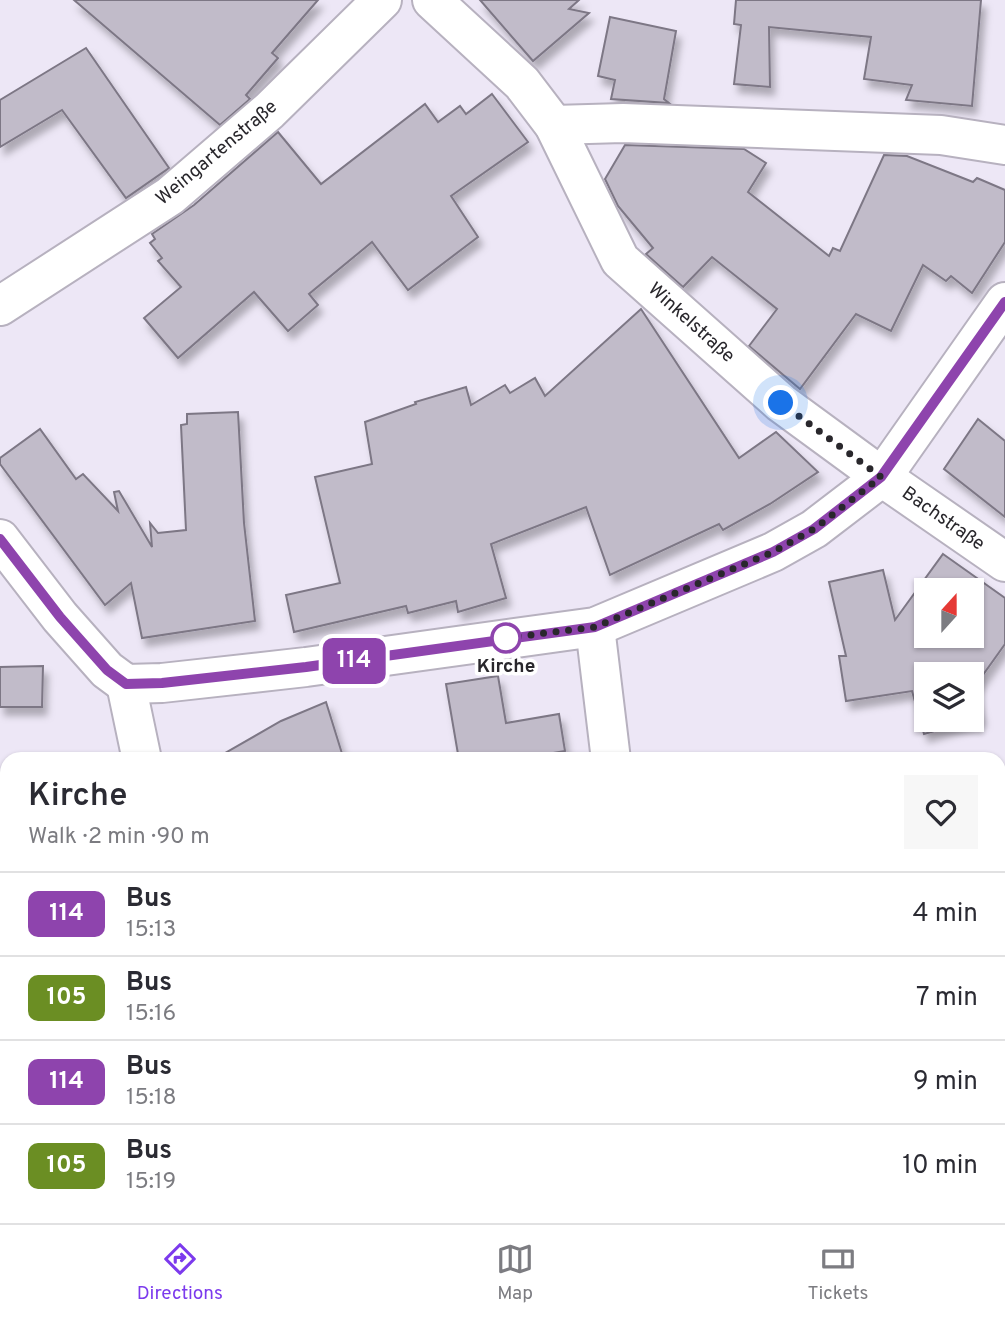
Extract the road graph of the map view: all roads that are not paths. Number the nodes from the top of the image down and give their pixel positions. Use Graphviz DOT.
graph roads {
  1 [pos="382,0"];
  2 [pos="432,0"];
  3 [pos="554,125"];
  4 [pos="1005,145"];
  5 [pos="1005,302"];
  6 [pos="0,306"];
  7 [pos="881,477"];
  8 [pos="0,539"];
  9 [pos="1005,562"];
  10 [pos="595,627"];
  11 [pos="126,684"];
  12 [pos="140,752"];
  13 [pos="610,752"];
  1 -- 6 [label="street, Weingartenstraße"];
  2 -- 3 [label="street, Winkelstraße"];
  3 -- 4 [label="street"];
  3 -- 7 [label="street, Winkelstraße"];
  5 -- 7 [label="street"];
  7 -- 9 [label="street, Bachstraße"];
  7 -- 10 [label="street"];
  8 -- 11 [label="street"];
  10 -- 11 [label="street"];
  10 -- 13 [label="street"];
  11 -- 12 [label="street"];
}
